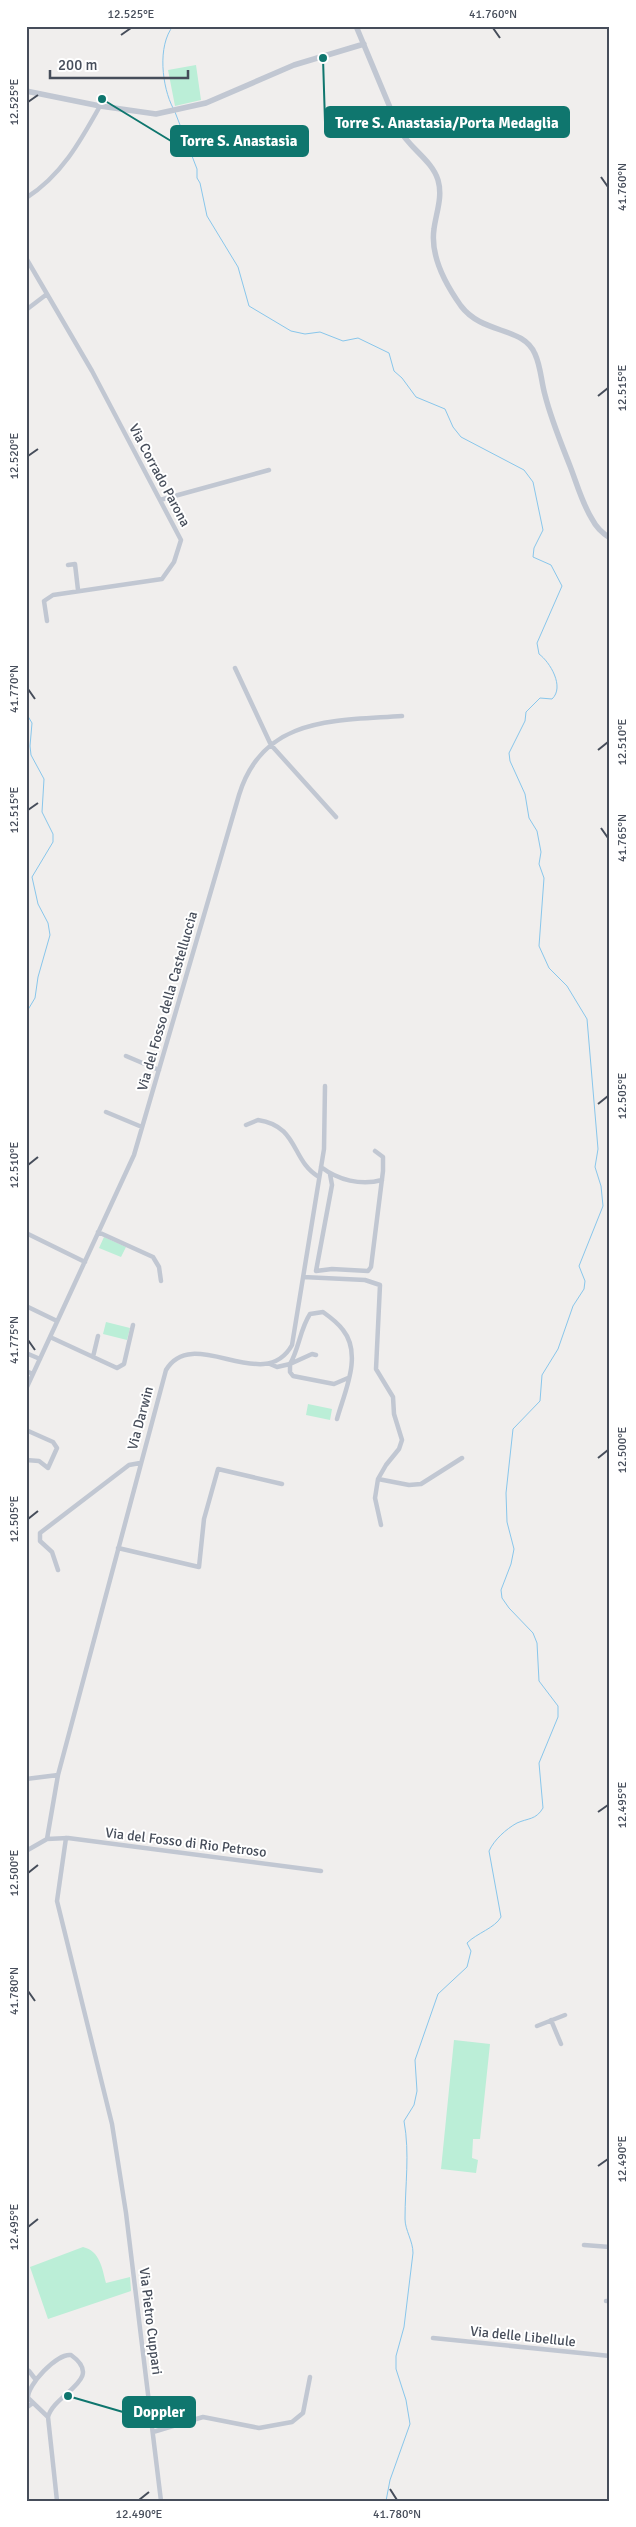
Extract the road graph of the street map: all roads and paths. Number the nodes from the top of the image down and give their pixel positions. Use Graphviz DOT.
graph roads {
  1 [pos="356,26"];
  2 [pos="364,44"];
  3 [pos="26,91"];
  4 [pos="100,106"];
  5 [pos="26,198"];
  6 [pos="26,258"];
  7 [pos="47,294"];
  8 [pos="26,310"];
  9 [pos="269,470"];
  10 [pos="160,500"];
  11 [pos="610,538"];
  12 [pos="68,565"];
  13 [pos="78,590"];
  14 [pos="47,621"];
  15 [pos="235,668"];
  16 [pos="402,716"];
  17 [pos="271,745"];
  18 [pos="336,817"];
  19 [pos="126,1056"];
  20 [pos="159,1070"];
  21 [pos="325,1086"];
  22 [pos="106,1112"];
  23 [pos="246,1125"];
  24 [pos="142,1127"];
  25 [pos="375,1152"];
  26 [pos="321,1167"];
  27 [pos="330,1174"];
  28 [pos="319,1177"];
  29 [pos="382,1180"];
  30 [pos="26,1232"];
  31 [pos="98,1232"];
  32 [pos="85,1262"];
  33 [pos="303,1277"];
  34 [pos="161,1281"];
  35 [pos="26,1306"];
  36 [pos="57,1321"];
  37 [pos="133,1325"];
  38 [pos="98,1336"];
  39 [pos="50,1337"];
  40 [pos="26,1353"];
  41 [pos="316,1355"];
  42 [pos="93,1356"];
  43 [pos="40,1359"];
  44 [pos="270,1364"];
  45 [pos="290,1364"];
  46 [pos="26,1371"];
  47 [pos="33,1374"];
  48 [pos="348,1378"];
  49 [pos="26,1389"];
  50 [pos="337,1419"];
  51 [pos="26,1430"];
  52 [pos="462,1458"];
  53 [pos="26,1460"];
  54 [pos="140,1463"];
  55 [pos="382,1471"];
  56 [pos="378,1479"];
  57 [pos="389,1480"];
  58 [pos="282,1484"];
  59 [pos="381,1525"];
  60 [pos="118,1548"];
  61 [pos="58,1570"];
  62 [pos="58,1776"];
  63 [pos="26,1779"];
  64 [pos="66,1838"];
  65 [pos="47,1839"];
  66 [pos="26,1851"];
  67 [pos="321,1871"];
  68 [pos="565,2015"];
  69 [pos="551,2020"];
  70 [pos="537,2026"];
  71 [pos="561,2044"];
  72 [pos="584,2245"];
  73 [pos="610,2247"];
  74 [pos="433,2338"];
  75 [pos="610,2356"];
  76 [pos="29,2371"];
  77 [pos="310,2376"];
  78 [pos="36,2380"];
  79 [pos="27,2397"];
  80 [pos="32,2402"];
  81 [pos="27,2408"];
  82 [pos="48,2417"];
  83 [pos="153,2432"];
  84 [pos="57,2501"];
  85 [pos="161,2501"];
  1 -- 2 [label="street"];
  2 -- 4 [label="street"];
  2 -- 11 [label="street"];
  3 -- 4 [label="street"];
  4 -- 5 [label="street"];
  6 -- 7 [label="street, Via Corrado Parona"];
  7 -- 8 [label="street"];
  7 -- 10 [label="street, Via Corrado Parona"];
  9 -- 10 [label="street"];
  10 -- 13 [label="street, Via Corrado Parona"];
  12 -- 13 [label="street"];
  13 -- 14 [label="street, Via Corrado Parona"];
  15 -- 17 [label="street"];
  16 -- 17 [label="street, Via del Fosso della Castelluccia"];
  17 -- 18 [label="street"];
  17 -- 20 [label="street, Via del Fosso della Castelluccia"];
  19 -- 20 [label="street"];
  20 -- 24 [label="street, Via del Fosso della Castelluccia"];
  21 -- 26 [label="street"];
  22 -- 24 [label="street"];
  23 -- 28 [label="street"];
  24 -- 31 [label="street, Via del Fosso della Castelluccia"];
  25 -- 29 [label="street"];
  26 -- 27 [label="street"];
  26 -- 28 [label="street"];
  27 -- 29 [label="street"];
  27 -- 29 [label="street"];
  28 -- 33 [label="street"];
  30 -- 32 [label="street"];
  31 -- 32 [label="street, Via del Fosso della Castelluccia"];
  31 -- 34 [label="street"];
  32 -- 36 [label="street, Via del Fosso della Castelluccia"];
  33 -- 44 [label="street"];
  33 -- 55 [label="street"];
  35 -- 36 [label="street"];
  36 -- 39 [label="street, Via del Fosso della Castelluccia"];
  37 -- 42 [label="street"];
  38 -- 42 [label="street"];
  39 -- 42 [label="street"];
  39 -- 43 [label="street, Via del Fosso della Castelluccia"];
  40 -- 43 [label="street"];
  41 -- 45 [label="street"];
  43 -- 47 [label="street, Via del Fosso della Castelluccia"];
  44 -- 45 [label="street, Via Darwin"];
  44 -- 54 [label="street, Via Darwin"];
  45 -- 48 [label="street"];
  45 -- 48 [label="street"];
  46 -- 47 [label="street"];
  47 -- 49 [label="street, Via del Fosso della Castelluccia"];
  48 -- 50 [label="street"];
  51 -- 53 [label="street"];
  52 -- 57 [label="street"];
  54 -- 60 [label="street, Via Darwin"];
  54 -- 61 [label="street"];
  55 -- 56 [label="street"];
  55 -- 57 [label="street"];
  56 -- 57 [label="street"];
  56 -- 59 [label="street"];
  58 -- 60 [label="street"];
  60 -- 62 [label="street, Via Darwin"];
  62 -- 63 [label="street"];
  62 -- 65 [label="street, Via Darwin"];
  64 -- 65 [label="street, Via del Fosso di Rio Petroso"];
  64 -- 67 [label="street, Via del Fosso di Rio Petroso"];
  64 -- 83 [label="street, Via Pietro Cuppari"];
  65 -- 66 [label="street"];
  68 -- 69 [label="street"];
  69 -- 70 [label="street"];
  69 -- 71 [label="street"];
  72 -- 73 [label="street"];
  74 -- 75 [label="street, Via delle Libellule"];
  76 -- 78 [label="street"];
  77 -- 83 [label="street"];
  78 -- 79 [label="street"];
  78 -- 82 [label="street"];
  79 -- 80 [label="street"];
  80 -- 81 [label="street"];
  80 -- 82 [label="street"];
  82 -- 84 [label="street"];
  83 -- 85 [label="street, Via Pietro Cuppari"];
}
